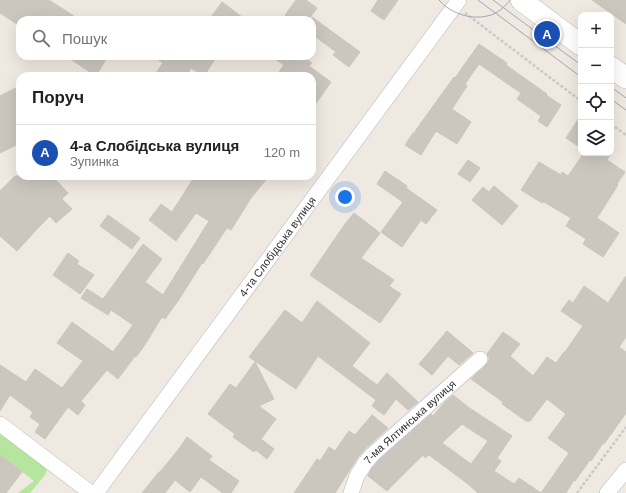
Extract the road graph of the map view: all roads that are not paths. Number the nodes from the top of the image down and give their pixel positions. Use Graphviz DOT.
graph roads {
  1 [pos="521,0"];
  2 [pos="457,3"];
  3 [pos="578,43"];
  4 [pos="614,69"];
  5 [pos="626,78"];
  6 [pos="480,358"];
  7 [pos="0,424"];
  8 [pos="626,470"];
  9 [pos="91,493"];
  10 [pos="96,493"];
  11 [pos="351,493"];
  12 [pos="607,493"];
  1 -- 3 [label="street"];
  2 -- 10 [label="street, 4-та Слобідська вулиця"];
  4 -- 5 [label="street"];
  6 -- 11 [label="street, 7-ма Ялтинська вулиця"];
  7 -- 9 [label="street"];
  8 -- 12 [label="street"];
}
